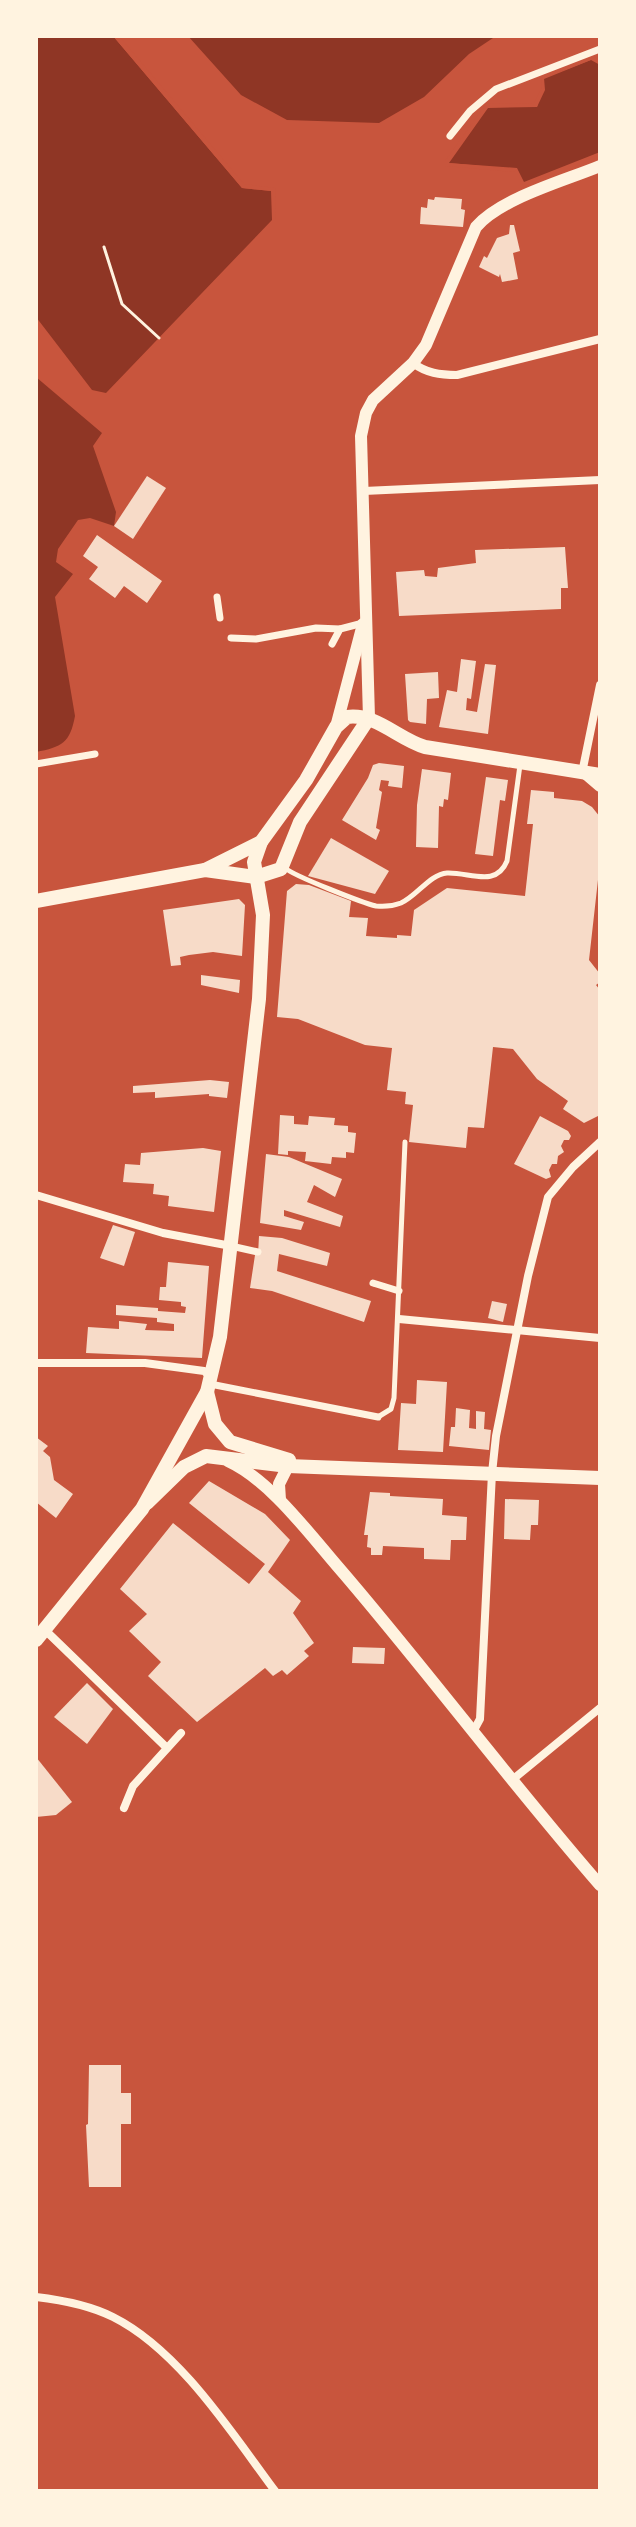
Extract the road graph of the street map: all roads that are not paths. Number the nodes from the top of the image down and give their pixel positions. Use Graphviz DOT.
graph roads {
  1 [pos="600,49"];
  2 [pos="450,136"];
  3 [pos="600,166"];
  4 [pos="600,339"];
  5 [pos="413,363"];
  6 [pos="600,480"];
  7 [pos="364,491"];
  8 [pos="217,597"];
  9 [pos="220,618"];
  10 [pos="364,618"];
  11 [pos="340,629"];
  12 [pos="231,638"];
  13 [pos="332,644"];
  14 [pos="600,685"];
  15 [pos="369,718"];
  16 [pos="336,727"];
  17 [pos="95,754"];
  18 [pos="36,764"];
  19 [pos="520,764"];
  20 [pos="589,774"];
  21 [pos="600,786"];
  22 [pos="261,842"];
  23 [pos="283,867"];
  24 [pos="205,870"];
  25 [pos="256,877"];
  26 [pos="36,901"];
  27 [pos="405,1142"];
  28 [pos="600,1142"];
  29 [pos="36,1195"];
  30 [pos="231,1246"];
  31 [pos="258,1252"];
  32 [pos="373,1283"];
  33 [pos="399,1291"];
  34 [pos="399,1319"];
  35 [pos="517,1331"];
  36 [pos="600,1338"];
  37 [pos="36,1363"];
  38 [pos="210,1385"];
  39 [pos="378,1417"];
  40 [pos="214,1456"];
  41 [pos="288,1466"];
  42 [pos="309,1466"];
  43 [pos="492,1473"];
  44 [pos="600,1478"];
  45 [pos="280,1500"];
  46 [pos="142,1509"];
  47 [pos="40,1635"];
  48 [pos="600,1708"];
  49 [pos="474,1730"];
  50 [pos="181,1733"];
  51 [pos="167,1748"];
  52 [pos="512,1780"];
  53 [pos="124,1808"];
  54 [pos="600,1885"];
  55 [pos="36,2297"];
  56 [pos="275,2491"];
  1 -- 2 [label="street"];
  3 -- 5 [label="street"];
  4 -- 5 [label="street"];
  5 -- 7 [label="street"];
  6 -- 7 [label="street"];
  7 -- 10 [label="street"];
  8 -- 9 [label="street"];
  10 -- 11 [label="street"];
  10 -- 15 [label="street"];
  10 -- 16 [label="street"];
  11 -- 12 [label="street"];
  11 -- 13 [label="street"];
  14 -- 20 [label="street"];
  15 -- 16 [label="main road"];
  15 -- 19 [label="main road"];
  15 -- 23 [label="main road"];
  16 -- 22 [label="main road"];
  17 -- 18 [label="street"];
  19 -- 20 [label="main road"];
  19 -- 23 [label="lane"];
  20 -- 21 [label="street"];
  22 -- 24 [label="main road"];
  22 -- 25 [label="main road"];
  23 -- 25 [label="main road"];
  24 -- 25 [label="main road"];
  24 -- 26 [label="main road"];
  25 -- 30 [label="main road"];
  27 -- 33 [label="lane"];
  28 -- 35 [label="street"];
  29 -- 30 [label="street"];
  30 -- 31 [label="street"];
  30 -- 38 [label="main road"];
  32 -- 33 [label="street"];
  33 -- 34 [label="lane"];
  34 -- 35 [label="street"];
  34 -- 39 [label="lane"];
  35 -- 36 [label="street"];
  35 -- 43 [label="street"];
  37 -- 38 [label="street"];
  38 -- 39 [label="street"];
  38 -- 42 [label="main road"];
  38 -- 46 [label="main road"];
  40 -- 41 [label="main road"];
  40 -- 45 [label="street"];
  40 -- 46 [label="main road"];
  41 -- 42 [label="main road"];
  41 -- 45 [label="street"];
  42 -- 43 [label="main road"];
  43 -- 44 [label="main road"];
  43 -- 49 [label="street"];
  45 -- 49 [label="street"];
  46 -- 47 [label="main road"];
  47 -- 51 [label="street"];
  48 -- 52 [label="street"];
  49 -- 52 [label="street"];
  50 -- 51 [label="street"];
  51 -- 53 [label="street"];
  52 -- 54 [label="street"];
  55 -- 56 [label="street"];
}
